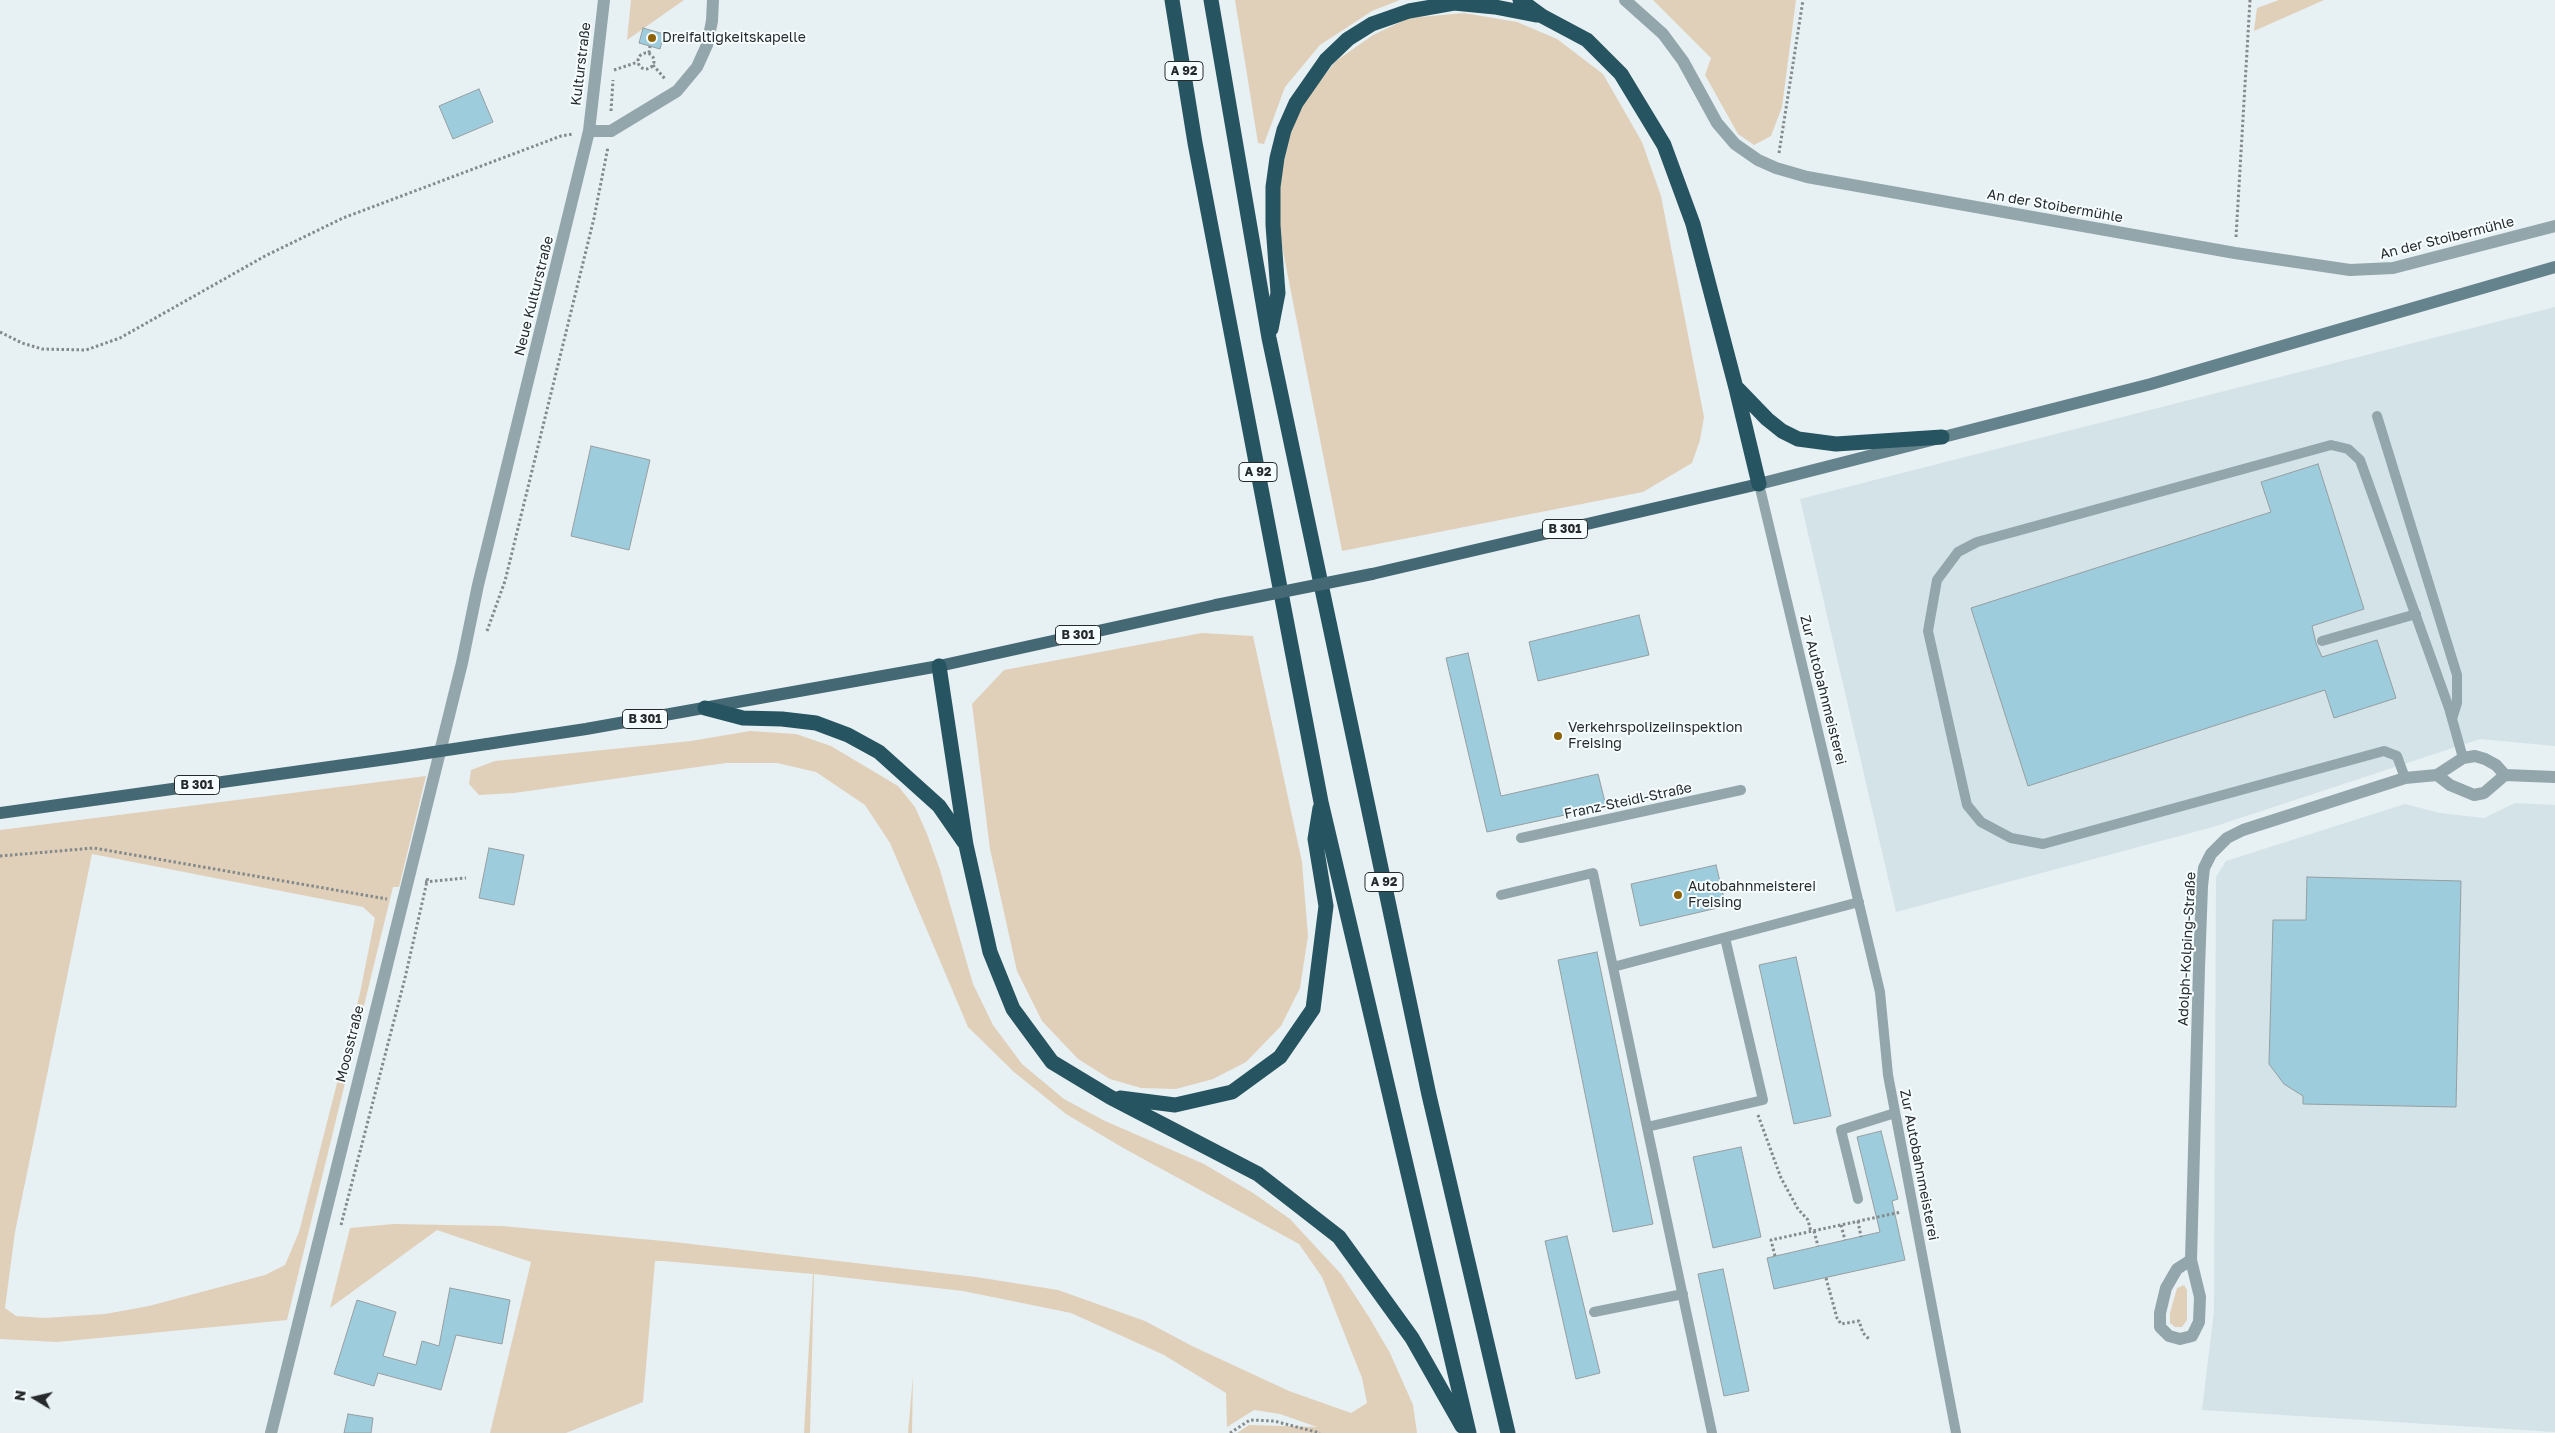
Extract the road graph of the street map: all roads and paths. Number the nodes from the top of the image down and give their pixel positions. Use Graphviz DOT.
graph roads {
  1 [pos="604,0"];
  2 [pos="713,0"];
  3 [pos="1172,0"];
  4 [pos="1211,0"];
  5 [pos="1520,0"];
  6 [pos="1624,0"];
  7 [pos="1803,0"];
  8 [pos="2250,0"];
  9 [pos="1542,16"];
  10 [pos="650,46"];
  11 [pos="649,53"];
  12 [pos="615,61"];
  13 [pos="638,62"];
  14 [pos="614,70"];
  15 [pos="589,131"];
  16 [pos="611,132"];
  17 [pos="1776,168"];
  18 [pos="2555,226"];
  19 [pos="2235,253"];
  20 [pos="2555,267"];
  21 [pos="0,332"];
  22 [pos="1269,338"];
  23 [pos="1736,388"];
  24 [pos="2377,416"];
  25 [pos="1942,437"];
  26 [pos="1759,484"];
  27 [pos="2416,614"];
  28 [pos="484,637"];
  29 [pos="2322,641"];
  30 [pos="462,663"];
  31 [pos="939,666"];
  32 [pos="705,708"];
  33 [pos="2452,719"];
  34 [pos="2463,758"];
  35 [pos="2505,775"];
  36 [pos="2437,776"];
  37 [pos="2555,777"];
  38 [pos="2406,778"];
  39 [pos="1741,790"];
  40 [pos="1321,802"];
  41 [pos="0,813"];
  42 [pos="1521,838"];
  43 [pos="966,845"];
  44 [pos="0,856"];
  45 [pos="466,878"];
  46 [pos="407,884"];
  47 [pos="1501,895"];
  48 [pos="402,902"];
  49 [pos="1859,902"];
  50 [pos="1725,938"];
  51 [pos="1613,968"];
  52 [pos="1110,1097"];
  53 [pos="1755,1102"];
  54 [pos="1895,1113"];
  55 [pos="1647,1127"];
  56 [pos="1858,1199"];
  57 [pos="1913,1209"];
  58 [pos="1858,1221"];
  59 [pos="1841,1225"];
  60 [pos="1813,1231"];
  61 [pos="1861,1236"];
  62 [pos="1845,1240"];
  63 [pos="1818,1246"];
  64 [pos="1775,1256"];
  65 [pos="2191,1260"];
  66 [pos="1826,1278"];
  67 [pos="1683,1294"];
  68 [pos="1594,1312"];
  69 [pos="1869,1339"];
  70 [pos="271,1433"];
  71 [pos="1230,1433"];
  72 [pos="1320,1433"];
  73 [pos="1468,1433"];
  74 [pos="1508,1433"];
  75 [pos="1712,1433"];
  76 [pos="1956,1433"];
  1 -- 15 [label="street, Kulturstraße"];
  2 -- 16 [label="street"];
  3 -- 40 [label="highway, A 92"];
  4 -- 22 [label="highway, A 92"];
  5 -- 9 [label="highway"];
  6 -- 17 [label="street, An der Stoibermühle"];
  7 -- 17 [label="path"];
  8 -- 19 [label="path"];
  9 -- 22 [label="highway"];
  9 -- 23 [label="highway"];
  10 -- 11 [label="path"];
  11 -- 13 [label="path"];
  11 -- 13 [label="path"];
  12 -- 14 [label="path"];
  13 -- 14 [label="path"];
  14 -- 16 [label="path"];
  15 -- 16 [label="street"];
  15 -- 21 [label="path"];
  15 -- 30 [label="street, Neue Kulturstraße"];
  16 -- 28 [label="path"];
  17 -- 19 [label="street, An der Stoibermühle"];
  18 -- 19 [label="street, An der Stoibermühle"];
  20 -- 25 [label="main road"];
  22 -- 74 [label="highway, A 92"];
  23 -- 25 [label="highway"];
  23 -- 26 [label="highway"];
  24 -- 33 [label="lane"];
  25 -- 26 [label="main road"];
  26 -- 31 [label="main road, B 301, bridge"];
  26 -- 49 [label="lane, Zur Autobahnmeisterei"];
  27 -- 29 [label="lane"];
  27 -- 33 [label="lane"];
  27 -- 38 [label="lane"];
  30 -- 46 [label="street, Moosstraße"];
  31 -- 32 [label="main road, B 301"];
  31 -- 43 [label="highway"];
  32 -- 41 [label="main road, B 301, bridge"];
  32 -- 43 [label="highway"];
  33 -- 34 [label="lane"];
  34 -- 35 [label="street"];
  34 -- 36 [label="street"];
  35 -- 36 [label="street"];
  35 -- 37 [label="street"];
  36 -- 38 [label="street, Adolph-Kolping-Straße"];
  38 -- 65 [label="street, Adolph-Kolping-Straße"];
  39 -- 42 [label="lane, Franz-Steidl-Straße"];
  40 -- 52 [label="highway"];
  40 -- 73 [label="highway, A 92"];
  43 -- 52 [label="highway"];
  44 -- 48 [label="path"];
  45 -- 46 [label="path"];
  46 -- 48 [label="street, Moosstraße"];
  47 -- 51 [label="lane"];
  48 -- 70 [label="street, Moosstraße"];
  49 -- 50 [label="lane"];
  49 -- 54 [label="lane, Zur Autobahnmeisterei"];
  50 -- 51 [label="lane"];
  50 -- 53 [label="lane"];
  51 -- 55 [label="lane"];
  52 -- 73 [label="highway"];
  53 -- 55 [label="lane"];
  53 -- 60 [label="path"];
  54 -- 56 [label="lane"];
  54 -- 57 [label="lane, Zur Autobahnmeisterei"];
  55 -- 67 [label="lane"];
  57 -- 58 [label="path"];
  57 -- 76 [label="lane, Zur Autobahnmeisterei"];
  58 -- 59 [label="path"];
  58 -- 61 [label="path"];
  59 -- 60 [label="path"];
  59 -- 62 [label="path"];
  60 -- 63 [label="path"];
  60 -- 64 [label="path"];
  65 -- 65 [label="street, Adolph-Kolping-Straße"];
  66 -- 69 [label="path"];
  67 -- 68 [label="lane"];
  67 -- 75 [label="lane"];
  71 -- 72 [label="path"];
}
